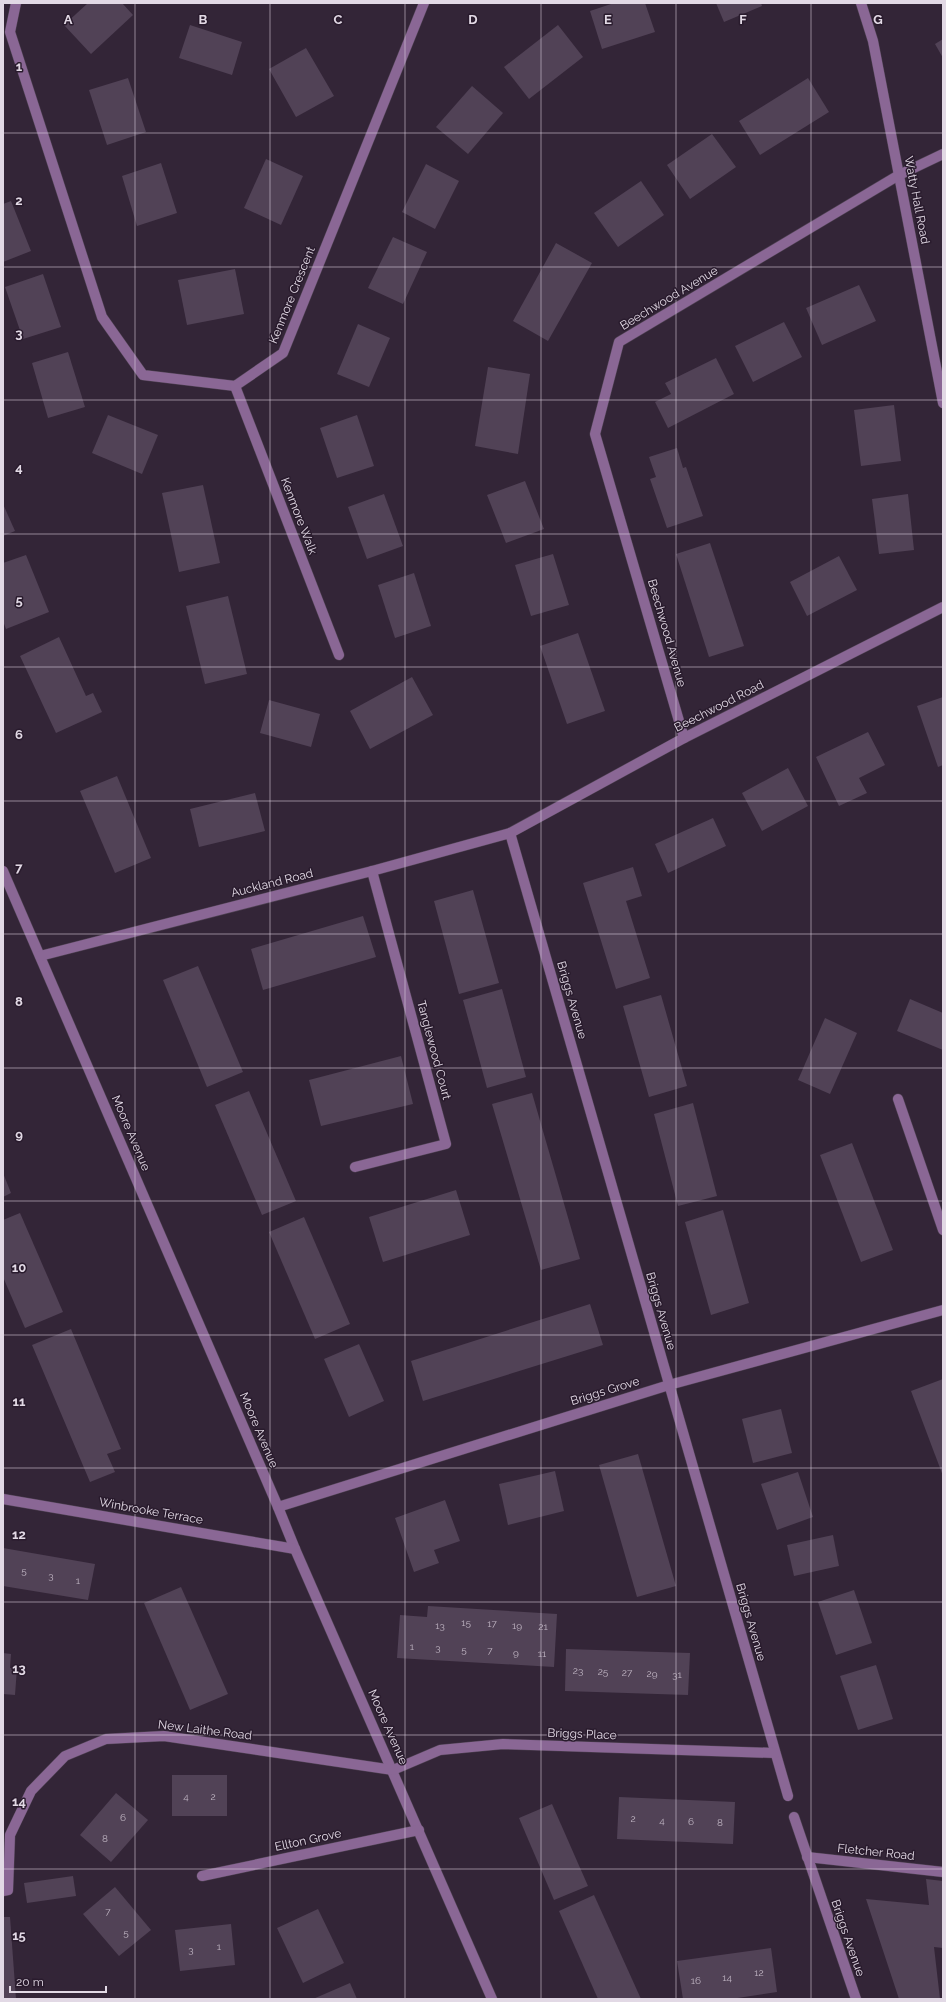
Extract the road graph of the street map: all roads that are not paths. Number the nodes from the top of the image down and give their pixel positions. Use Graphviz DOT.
graph roads {
  1 [pos="16,3"];
  2 [pos="424,3"];
  3 [pos="861,3"];
  4 [pos="943,154"];
  5 [pos="899,175"];
  6 [pos="235,386"];
  7 [pos="943,403"];
  8 [pos="943,607"];
  9 [pos="339,655"];
  10 [pos="684,738"];
  11 [pos="510,833"];
  12 [pos="3,871"];
  13 [pos="372,871"];
  14 [pos="40,956"];
  15 [pos="898,1099"];
  16 [pos="355,1167"];
  17 [pos="943,1230"];
  18 [pos="943,1310"];
  19 [pos="669,1385"];
  20 [pos="3,1499"];
  21 [pos="278,1507"];
  22 [pos="295,1549"];
  23 [pos="775,1754"];
  24 [pos="393,1770"];
  25 [pos="788,1796"];
  26 [pos="794,1817"];
  27 [pos="419,1830"];
  28 [pos="807,1857"];
  29 [pos="943,1872"];
  30 [pos="202,1876"];
  31 [pos="3,1892"];
  32 [pos="492,1999"];
  33 [pos="856,1999"];
  1 -- 6 [label="street"];
  2 -- 6 [label="street, Kenmore Crescent"];
  3 -- 5 [label="street, Watty Hall Road"];
  4 -- 5 [label="street, Beechwood Avenue"];
  5 -- 7 [label="street, Watty Hall Road"];
  5 -- 10 [label="street, Beechwood Avenue"];
  6 -- 9 [label="street, Kenmore Walk"];
  8 -- 10 [label="street, Beechwood Road"];
  10 -- 11 [label="street, Beechwood Road"];
  11 -- 13 [label="street, Auckland Road"];
  11 -- 19 [label="street, Briggs Avenue"];
  12 -- 14 [label="street, Moore Avenue"];
  13 -- 14 [label="street, Auckland Road"];
  13 -- 16 [label="street, Tanglewood Court"];
  14 -- 21 [label="street, Moore Avenue"];
  15 -- 17 [label="street"];
  18 -- 19 [label="street, Briggs Grove"];
  19 -- 21 [label="street, Briggs Grove"];
  19 -- 23 [label="street, Briggs Avenue"];
  20 -- 22 [label="street, Winbrooke Terrace"];
  21 -- 22 [label="street, Moore Avenue"];
  22 -- 24 [label="street, Moore Avenue"];
  23 -- 24 [label="street, Briggs Place"];
  23 -- 25 [label="street, Briggs Avenue"];
  24 -- 27 [label="street, Moore Avenue"];
  24 -- 31 [label="street, New Laithe Road"];
  26 -- 28 [label="street, Briggs Avenue"];
  27 -- 30 [label="street, Ellton Grove"];
  27 -- 32 [label="street, Moore Avenue"];
  28 -- 29 [label="street, Fletcher Road"];
  28 -- 33 [label="street, Briggs Avenue"];
}
